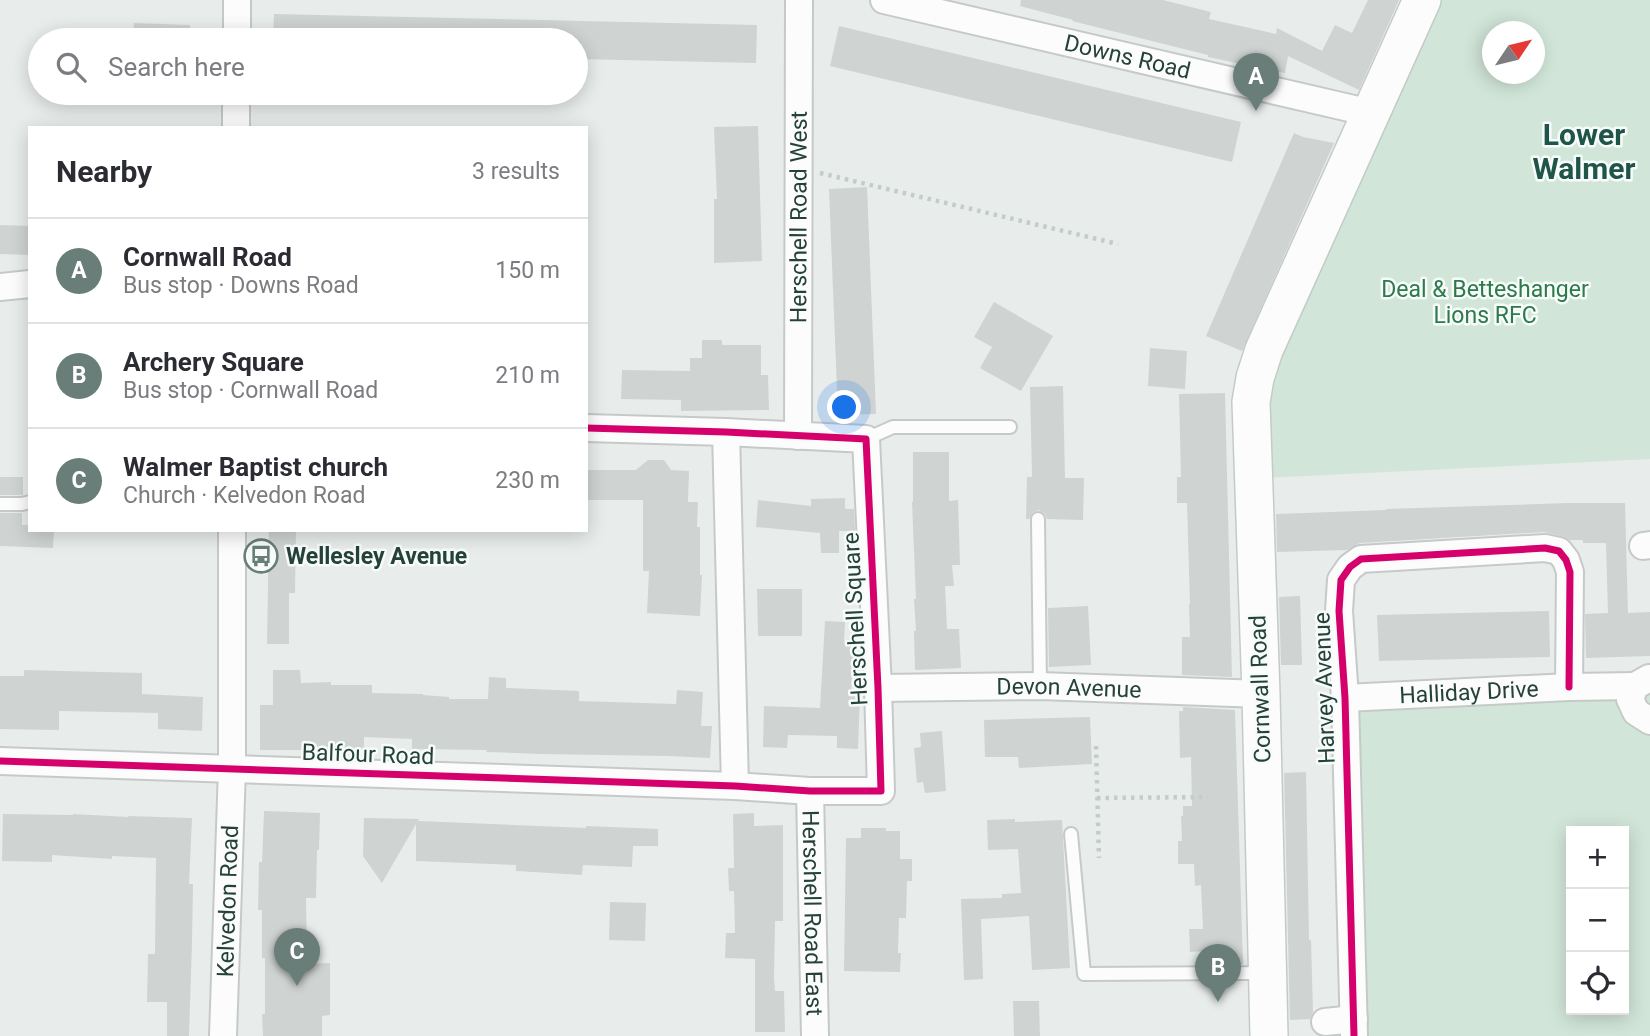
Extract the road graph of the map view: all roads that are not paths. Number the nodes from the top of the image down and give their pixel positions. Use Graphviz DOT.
graph roads {
  1 [pos="237,0"];
  2 [pos="799,0"];
  3 [pos="884,0"];
  4 [pos="1422,0"];
  5 [pos="237,28"];
  6 [pos="236,105"];
  7 [pos="1371,113"];
  8 [pos="236,126"];
  9 [pos="28,284"];
  10 [pos="0,287"];
  11 [pos="588,428"];
  12 [pos="1010,428"];
  13 [pos="726,432"];
  14 [pos="798,436"];
  15 [pos="866,439"];
  16 [pos="28,502"];
  17 [pos="0,504"];
  18 [pos="1038,519"];
  19 [pos="232,532"];
  20 [pos="1643,682"];
  21 [pos="1040,686"];
  22 [pos="1569,687"];
  23 [pos="878,688"];
  24 [pos="1261,694"];
  25 [pos="1345,698"];
  26 [pos="1650,721"];
  27 [pos="0,761"];
  28 [pos="232,768"];
  29 [pos="735,786"];
  30 [pos="810,791"];
  31 [pos="1071,834"];
  32 [pos="1267,966"];
  33 [pos="1325,1021"];
  34 [pos="1354,1028"];
  35 [pos="223,1036"];
  36 [pos="815,1036"];
  37 [pos="1269,1036"];
  1 -- 5 [label="street"];
  2 -- 14 [label="street, Herschell Road West"];
  3 -- 7 [label="street, Downs Road"];
  4 -- 7 [label="main road, Cornwall Road"];
  6 -- 8 [label="street"];
  7 -- 24 [label="main road, Cornwall Road"];
  9 -- 10 [label="street"];
  11 -- 13 [label="street"];
  12 -- 15 [label="lane"];
  13 -- 14 [label="street"];
  13 -- 29 [label="street"];
  14 -- 15 [label="street"];
  15 -- 23 [label="street, Herschell Square"];
  16 -- 17 [label="lane"];
  18 -- 21 [label="lane"];
  19 -- 28 [label="street, Kelvedon Road"];
  20 -- 22 [label="street, Halliday Drive"];
  20 -- 26 [label="street, Halliday Drive"];
  21 -- 23 [label="street, Devon Avenue"];
  21 -- 24 [label="street, Devon Avenue"];
  22 -- 25 [label="street, Halliday Drive"];
  22 -- 25 [label="street, Harvey Avenue"];
  23 -- 30 [label="street, Herschell Square"];
  24 -- 32 [label="main road, Cornwall Road"];
  25 -- 34 [label="street, Harvey Avenue"];
  27 -- 28 [label="street, Balfour Road"];
  28 -- 29 [label="street, Balfour Road"];
  28 -- 35 [label="street, Kelvedon Road"];
  29 -- 30 [label="street, Herschell Square"];
  30 -- 36 [label="street, Herschell Road East"];
  31 -- 32 [label="lane"];
  32 -- 37 [label="main road, Cornwall Road"];
  33 -- 34 [label="street, Harvey Avenue"];
}
